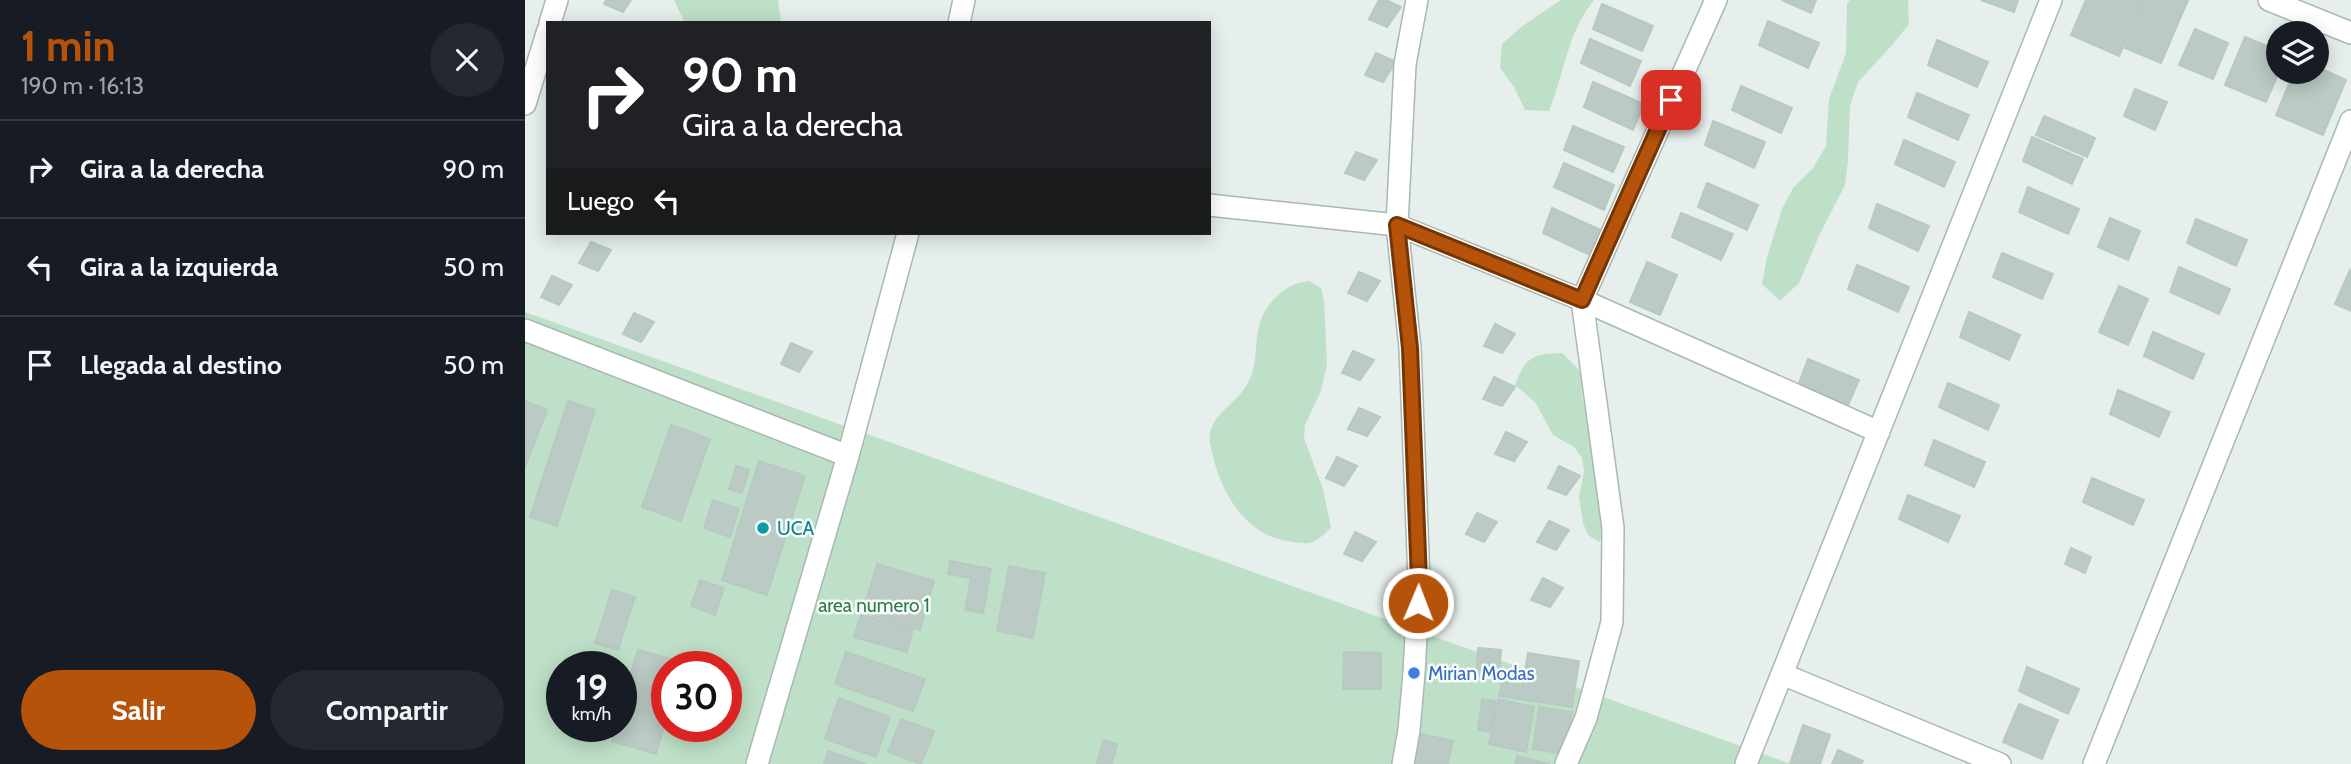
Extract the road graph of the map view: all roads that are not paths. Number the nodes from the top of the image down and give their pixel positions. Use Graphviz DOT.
graph roads {
  1 [pos="557,0"];
  2 [pos="964,0"];
  3 [pos="1417,0"];
  4 [pos="1716,0"];
  5 [pos="2050,0"];
  6 [pos="2269,0"];
  7 [pos="551,21"];
  8 [pos="959,21"];
  9 [pos="2351,33"];
  10 [pos="546,36"];
  11 [pos="525,104"];
  12 [pos="2351,121"];
  13 [pos="1211,205"];
  14 [pos="1397,225"];
  15 [pos="907,235"];
  16 [pos="1582,300"];
  17 [pos="525,330"];
  18 [pos="1879,432"];
  19 [pos="848,456"];
  20 [pos="1782,674"];
  21 [pos="757,764"];
  22 [pos="1403,764"];
  23 [pos="1566,764"];
  24 [pos="1746,764"];
  25 [pos="2000,764"];
  26 [pos="2094,764"];
  1 -- 7 [label="street"];
  2 -- 8 [label="street"];
  3 -- 14 [label="street"];
  4 -- 16 [label="street"];
  5 -- 18 [label="street"];
  6 -- 9 [label="street"];
  10 -- 11 [label="street"];
  12 -- 26 [label="street"];
  13 -- 14 [label="street"];
  14 -- 16 [label="street"];
  14 -- 22 [label="street"];
  15 -- 19 [label="street"];
  16 -- 18 [label="street"];
  16 -- 23 [label="street"];
  17 -- 19 [label="street"];
  18 -- 20 [label="street"];
  19 -- 21 [label="street"];
  20 -- 24 [label="street"];
  20 -- 25 [label="street"];
}
